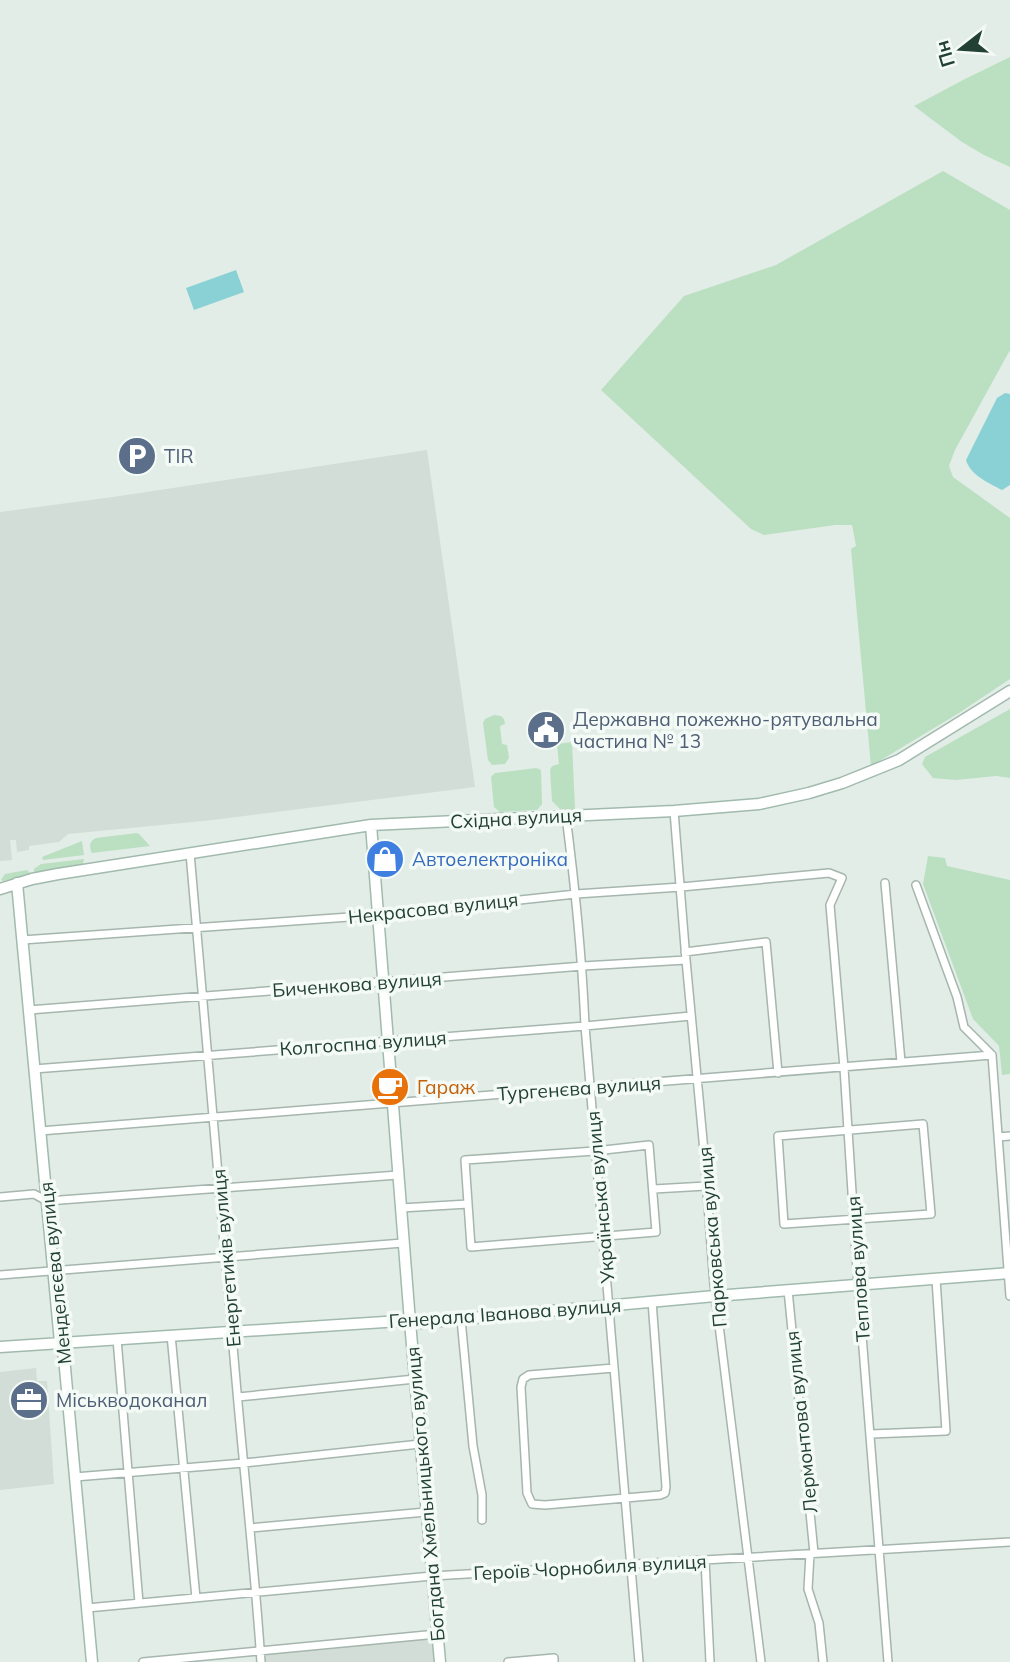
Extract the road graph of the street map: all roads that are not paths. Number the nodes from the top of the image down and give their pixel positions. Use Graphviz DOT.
graph roads {
  1 [pos="1010,691"];
  2 [pos="674,811"];
  3 [pos="566,816"];
  4 [pos="371,825"];
  5 [pos="190,853"];
  6 [pos="842,878"];
  7 [pos="17,883"];
  8 [pos="885,883"];
  9 [pos="916,885"];
  10 [pos="681,887"];
  11 [pos="0,889"];
  12 [pos="576,894"];
  13 [pos="378,915"];
  14 [pos="197,928"];
  15 [pos="22,940"];
  16 [pos="685,956"];
  17 [pos="583,966"];
  18 [pos="383,982"];
  19 [pos="203,996"];
  20 [pos="29,1010"];
  21 [pos="691,1016"];
  22 [pos="585,1026"];
  23 [pos="388,1041"];
  24 [pos="209,1054"];
  25 [pos="992,1055"];
  26 [pos="901,1062"];
  27 [pos="844,1068"];
  28 [pos="34,1069"];
  29 [pos="778,1073"];
  30 [pos="697,1079"];
  31 [pos="591,1087"];
  32 [pos="393,1103"];
  33 [pos="214,1117"];
  34 [pos="848,1130"];
  35 [pos="40,1131"];
  36 [pos="1010,1136"];
  37 [pos="998,1137"];
  38 [pos="596,1151"];
  39 [pos="398,1175"];
  40 [pos="706,1186"];
  41 [pos="220,1189"];
  42 [pos="654,1189"];
  43 [pos="0,1196"];
  44 [pos="47,1201"];
  45 [pos="468,1204"];
  46 [pos="401,1208"];
  47 [pos="855,1220"];
  48 [pos="603,1238"];
  49 [pos="404,1243"];
  50 [pos="226,1256"];
  51 [pos="53,1270"];
  52 [pos="1009,1273"];
  53 [pos="0,1275"];
  54 [pos="936,1279"];
  55 [pos="858,1285"];
  56 [pos="788,1290"];
  57 [pos="716,1296"];
  58 [pos="1010,1296"];
  59 [pos="652,1301"];
  60 [pos="609,1305"];
  61 [pos="461,1319"];
  62 [pos="410,1322"];
  63 [pos="232,1332"];
  64 [pos="171,1335"];
  65 [pos="117,1339"];
  66 [pos="60,1342"];
  67 [pos="0,1347"];
  68 [pos="614,1368"];
  69 [pos="415,1379"];
  70 [pos="238,1397"];
  71 [pos="871,1434"];
  72 [pos="420,1444"];
  73 [pos="243,1463"];
  74 [pos="183,1467"];
  75 [pos="128,1472"];
  76 [pos="75,1477"];
  77 [pos="625,1499"];
  78 [pos="426,1512"];
  79 [pos="482,1520"];
  80 [pos="250,1528"];
  81 [pos="1010,1542"];
  82 [pos="879,1550"];
  83 [pos="812,1554"];
  84 [pos="748,1557"];
  85 [pos="705,1560"];
  86 [pos="631,1564"];
  87 [pos="432,1576"];
  88 [pos="257,1592"];
  89 [pos="195,1598"];
  90 [pos="139,1603"];
  91 [pos="87,1608"];
  92 [pos="437,1634"];
  93 [pos="261,1650"];
  94 [pos="92,1662"];
  95 [pos="143,1662"];
  96 [pos="261,1662"];
  97 [pos="440,1662"];
  98 [pos="508,1662"];
  99 [pos="554,1662"];
  100 [pos="639,1662"];
  101 [pos="710,1662"];
  102 [pos="761,1662"];
  103 [pos="823,1662"];
  104 [pos="887,1662"];
  1 -- 2 [label="street, Східна вулиця"];
  2 -- 3 [label="street, Східна вулиця"];
  2 -- 10 [label="street, Парковська вулиця"];
  3 -- 4 [label="street, Східна вулиця"];
  3 -- 12 [label="street, Українська вулиця"];
  4 -- 5 [label="street, Східна вулиця"];
  4 -- 13 [label="street, Богдана Хмельницького вулиця"];
  5 -- 7 [label="street, Східна вулиця"];
  5 -- 14 [label="street, Енергетиків вулиця"];
  6 -- 10 [label="street, Некрасова вулиця"];
  6 -- 27 [label="street, Теплова вулиця"];
  7 -- 11 [label="street, Східна вулиця"];
  7 -- 15 [label="street, Менделєєва вулиця"];
  8 -- 26 [label="street"];
  9 -- 25 [label="street"];
  10 -- 12 [label="street, Некрасова вулиця"];
  10 -- 16 [label="street, Парковська вулиця"];
  12 -- 13 [label="street, Некрасова вулиця"];
  12 -- 17 [label="street, Українська вулиця"];
  13 -- 14 [label="street, Некрасова вулиця"];
  13 -- 18 [label="street, Богдана Хмельницького вулиця"];
  14 -- 15 [label="street, Некрасова вулиця"];
  14 -- 19 [label="street, Енергетиків вулиця"];
  15 -- 20 [label="street, Менделєєва вулиця"];
  16 -- 17 [label="street, Биченкова вулиця"];
  16 -- 21 [label="street, Парковська вулиця"];
  16 -- 29 [label="street, Биченкова вулиця"];
  17 -- 18 [label="street, Биченкова вулиця"];
  17 -- 22 [label="street, Українська вулиця"];
  18 -- 19 [label="street, Биченкова вулиця"];
  18 -- 23 [label="street, Богдана Хмельницького вулиця"];
  19 -- 20 [label="street, Биченкова вулиця"];
  19 -- 24 [label="street, Енергетиків вулиця"];
  20 -- 28 [label="street, Менделєєва вулиця"];
  21 -- 22 [label="street, Колгоспна вулиця"];
  21 -- 30 [label="street, Парковська вулиця"];
  22 -- 23 [label="street, Колгоспна вулиця"];
  22 -- 31 [label="street, Українська вулиця"];
  23 -- 24 [label="street, Колгоспна вулиця"];
  23 -- 32 [label="street, Богдана Хмельницького вулиця"];
  24 -- 28 [label="street, Колгоспна вулиця"];
  24 -- 33 [label="street, Енергетиків вулиця"];
  25 -- 26 [label="street, Тургенєва вулиця"];
  25 -- 37 [label="street"];
  26 -- 27 [label="street, Тургенєва вулиця"];
  27 -- 29 [label="street, Тургенєва вулиця"];
  27 -- 34 [label="street, Теплова вулиця"];
  28 -- 35 [label="street, Менделєєва вулиця"];
  29 -- 30 [label="street, Тургенєва вулиця"];
  30 -- 31 [label="street, Тургенєва вулиця"];
  30 -- 40 [label="street, Парковська вулиця"];
  31 -- 32 [label="street, Тургенєва вулиця"];
  31 -- 38 [label="street, Українська вулиця"];
  32 -- 33 [label="street, Тургенєва вулиця"];
  32 -- 39 [label="street, Богдана Хмельницького вулиця"];
  33 -- 35 [label="street, Тургенєва вулиця"];
  33 -- 41 [label="street, Енергетиків вулиця"];
  34 -- 47 [label="street, Теплова вулиця"];
  34 -- 47 [label="street"];
  34 -- 47 [label="street"];
  35 -- 44 [label="street, Менделєєва вулиця"];
  36 -- 37 [label="street"];
  37 -- 52 [label="street"];
  38 -- 42 [label="street"];
  38 -- 45 [label="street"];
  38 -- 48 [label="street, Українська вулиця"];
  39 -- 41 [label="street"];
  39 -- 46 [label="street, Богдана Хмельницького вулиця"];
  40 -- 42 [label="street"];
  40 -- 57 [label="street, Парковська вулиця"];
  41 -- 44 [label="street"];
  41 -- 50 [label="street, Енергетиків вулиця"];
  42 -- 48 [label="street"];
  43 -- 44 [label="street"];
  44 -- 51 [label="street, Менделєєва вулиця"];
  45 -- 46 [label="street"];
  45 -- 48 [label="street"];
  46 -- 49 [label="street, Богдана Хмельницького вулиця"];
  47 -- 55 [label="street, Теплова вулиця"];
  48 -- 60 [label="street, Українська вулиця"];
  49 -- 50 [label="street"];
  49 -- 62 [label="street, Богдана Хмельницького вулиця"];
  50 -- 51 [label="street"];
  50 -- 63 [label="street, Енергетиків вулиця"];
  51 -- 53 [label="street"];
  51 -- 66 [label="street, Менделєєва вулиця"];
  52 -- 54 [label="street, Генерала Іванова вулиця"];
  52 -- 58 [label="street"];
  54 -- 55 [label="street, Генерала Іванова вулиця"];
  54 -- 71 [label="street"];
  55 -- 56 [label="street, Генерала Іванова вулиця"];
  55 -- 71 [label="street, Теплова вулиця"];
  56 -- 57 [label="street, Генерала Іванова вулиця"];
  56 -- 83 [label="street, Лермонтова вулиця"];
  57 -- 59 [label="street, Генерала Іванова вулиця"];
  57 -- 84 [label="street, Парковська вулиця"];
  59 -- 60 [label="street, Генерала Іванова вулиця"];
  59 -- 77 [label="street"];
  60 -- 61 [label="street, Генерала Іванова вулиця"];
  60 -- 68 [label="street, Українська вулиця"];
  61 -- 62 [label="street, Генерала Іванова вулиця"];
  61 -- 79 [label="street"];
  62 -- 63 [label="street, Генерала Іванова вулиця"];
  62 -- 69 [label="street, Богдана Хмельницького вулиця"];
  63 -- 64 [label="street, Генерала Іванова вулиця"];
  63 -- 70 [label="street, Енергетиків вулиця"];
  64 -- 65 [label="street, Генерала Іванова вулиця"];
  64 -- 74 [label="street"];
  65 -- 66 [label="street, Генерала Іванова вулиця"];
  65 -- 75 [label="street"];
  66 -- 67 [label="street, Генерала Іванова вулиця"];
  66 -- 76 [label="street, Менделєєва вулиця"];
  68 -- 77 [label="street, Українська вулиця"];
  68 -- 77 [label="street"];
  69 -- 70 [label="street"];
  69 -- 72 [label="street, Богдана Хмельницького вулиця"];
  70 -- 73 [label="street, Енергетиків вулиця"];
  71 -- 82 [label="street, Теплова вулиця"];
  72 -- 73 [label="street"];
  72 -- 78 [label="street, Богдана Хмельницького вулиця"];
  73 -- 74 [label="street"];
  73 -- 80 [label="street, Енергетиків вулиця"];
  74 -- 75 [label="street"];
  74 -- 89 [label="street"];
  75 -- 76 [label="street"];
  75 -- 90 [label="street"];
  76 -- 91 [label="street, Менделєєва вулиця"];
  77 -- 86 [label="street, Українська вулиця"];
  78 -- 80 [label="street"];
  78 -- 87 [label="street, Богдана Хмельницького вулиця"];
  80 -- 88 [label="street, Енергетиків вулиця"];
  81 -- 82 [label="street, Героїв Чорнобиля вулиця"];
  82 -- 83 [label="street, Героїв Чорнобиля вулиця"];
  82 -- 104 [label="street, Теплова вулиця"];
  83 -- 84 [label="street, Героїв Чорнобиля вулиця"];
  83 -- 103 [label="street, Лермонтова вулиця"];
  84 -- 85 [label="street, Героїв Чорнобиля вулиця"];
  84 -- 102 [label="street, Парковська вулиця"];
  85 -- 86 [label="street, Героїв Чорнобиля вулиця"];
  85 -- 101 [label="street"];
  86 -- 87 [label="street, Героїв Чорнобиля вулиця"];
  86 -- 100 [label="street, Українська вулиця"];
  87 -- 88 [label="street, Героїв Чорнобиля вулиця"];
  87 -- 92 [label="street, Богдана Хмельницького вулиця"];
  88 -- 89 [label="street, Героїв Чорнобиля вулиця"];
  88 -- 93 [label="street, Енергетиків вулиця"];
  89 -- 90 [label="street, Героїв Чорнобиля вулиця"];
  90 -- 91 [label="street, Героїв Чорнобиля вулиця"];
  91 -- 94 [label="street, Менделєєва вулиця"];
  92 -- 93 [label="street"];
  92 -- 97 [label="street, Богдана Хмельницького вулиця"];
  93 -- 95 [label="street"];
  93 -- 96 [label="street, Енергетиків вулиця"];
  98 -- 99 [label="street"];
}
